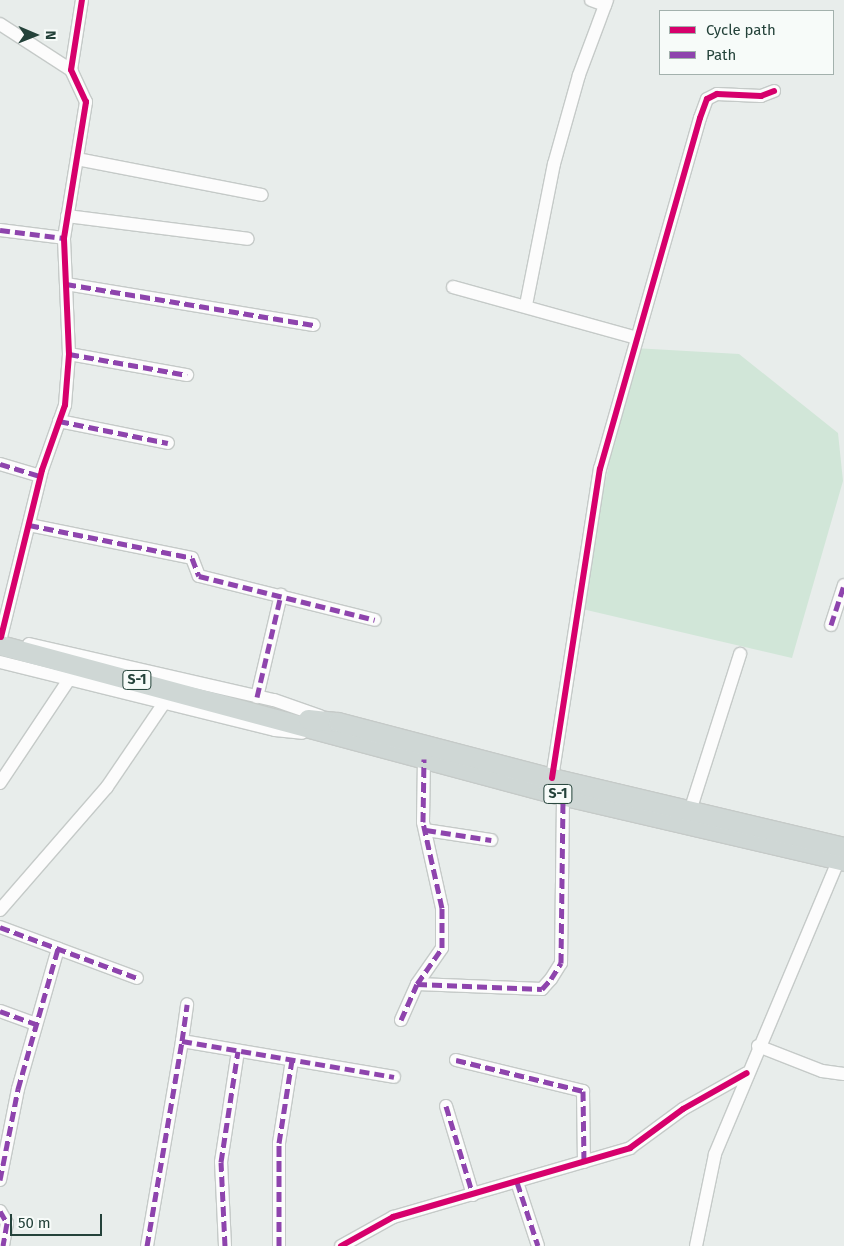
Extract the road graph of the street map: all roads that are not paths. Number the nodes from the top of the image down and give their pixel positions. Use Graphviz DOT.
graph roads {
  1 [pos="82,0"];
  2 [pos="591,0"];
  3 [pos="606,3"];
  4 [pos="0,24"];
  5 [pos="71,70"];
  6 [pos="774,91"];
  7 [pos="77,158"];
  8 [pos="262,195"];
  9 [pos="67,216"];
  10 [pos="0,230"];
  11 [pos="64,238"];
  12 [pos="248,239"];
  13 [pos="66,284"];
  14 [pos="453,287"];
  15 [pos="526,305"];
  16 [pos="314,325"];
  17 [pos="636,338"];
  18 [pos="69,354"];
  19 [pos="186,375"];
  20 [pos="59,421"];
  21 [pos="168,443"];
  22 [pos="0,464"];
  23 [pos="40,476"];
  24 [pos="28,525"];
  25 [pos="844,585"];
  26 [pos="281,595"];
  27 [pos="375,620"];
  28 [pos="832,625"];
  29 [pos="0,640"];
  30 [pos="740,654"];
  31 [pos="0,662"];
  32 [pos="70,678"];
  33 [pos="257,696"];
  34 [pos="164,702"];
  35 [pos="336,729"];
  36 [pos="424,759"];
  37 [pos="552,778"];
  38 [pos="0,783"];
  39 [pos="563,795"];
  40 [pos="690,810"];
  41 [pos="426,830"];
  42 [pos="491,840"];
  43 [pos="843,854"];
  44 [pos="0,910"];
  45 [pos="0,926"];
  46 [pos="58,949"];
  47 [pos="137,978"];
  48 [pos="417,984"];
  49 [pos="187,1004"];
  50 [pos="0,1011"];
  51 [pos="401,1020"];
  52 [pos="36,1024"];
  53 [pos="182,1041"];
  54 [pos="758,1046"];
  55 [pos="238,1051"];
  56 [pos="292,1060"];
  57 [pos="456,1060"];
  58 [pos="747,1073"];
  59 [pos="844,1074"];
  60 [pos="394,1078"];
  61 [pos="446,1106"];
  62 [pos="584,1162"];
  63 [pos="0,1180"];
  64 [pos="517,1182"];
  65 [pos="473,1195"];
  66 [pos="0,1211"];
  67 [pos="346,1245"];
  68 [pos="3,1246"];
  69 [pos="147,1246"];
  70 [pos="225,1246"];
  71 [pos="279,1246"];
  72 [pos="538,1246"];
  73 [pos="696,1246"];
  1 -- 5 [label="street"];
  2 -- 3 [label="street"];
  3 -- 15 [label="street"];
  4 -- 5 [label="street"];
  5 -- 7 [label="street"];
  6 -- 17 [label="street"];
  7 -- 8 [label="street"];
  7 -- 9 [label="street"];
  9 -- 11 [label="street"];
  9 -- 12 [label="street"];
  10 -- 11 [label="street"];
  11 -- 13 [label="street"];
  13 -- 16 [label="street"];
  13 -- 18 [label="street"];
  14 -- 15 [label="street"];
  15 -- 17 [label="street"];
  17 -- 37 [label="street"];
  18 -- 19 [label="street"];
  18 -- 20 [label="street"];
  20 -- 21 [label="street"];
  20 -- 23 [label="street"];
  22 -- 23 [label="street"];
  23 -- 24 [label="street"];
  24 -- 26 [label="street"];
  24 -- 29 [label="street"];
  25 -- 28 [label="street"];
  26 -- 27 [label="street"];
  26 -- 33 [label="street"];
  29 -- 33 [label="street"];
  29 -- 35 [label="main road, S-1"];
  30 -- 40 [label="street"];
  31 -- 32 [label="street"];
  32 -- 34 [label="street"];
  32 -- 38 [label="street"];
  33 -- 35 [label="street"];
  34 -- 35 [label="street"];
  34 -- 44 [label="street"];
  35 -- 36 [label="main road, S-1"];
  35 -- 37 [label="main road, S-1"];
  36 -- 39 [label="main road, S-1"];
  36 -- 41 [label="street"];
  37 -- 40 [label="main road, S-1"];
  39 -- 43 [label="main road, S-1"];
  39 -- 48 [label="street"];
  40 -- 43 [label="main road, S-1"];
  41 -- 42 [label="street"];
  41 -- 48 [label="street"];
  43 -- 54 [label="street"];
  45 -- 46 [label="street"];
  46 -- 47 [label="street"];
  46 -- 52 [label="street"];
  48 -- 51 [label="street"];
  49 -- 53 [label="street"];
  50 -- 52 [label="street"];
  52 -- 63 [label="street"];
  53 -- 55 [label="street"];
  53 -- 69 [label="street"];
  54 -- 58 [label="street"];
  54 -- 59 [label="street"];
  55 -- 56 [label="street"];
  55 -- 70 [label="street"];
  56 -- 60 [label="street"];
  56 -- 71 [label="street"];
  57 -- 62 [label="street"];
  58 -- 62 [label="street"];
  58 -- 73 [label="street"];
  61 -- 65 [label="street"];
  62 -- 64 [label="street"];
  64 -- 65 [label="street"];
  64 -- 72 [label="street"];
  65 -- 67 [label="street"];
  66 -- 68 [label="street"];
}
